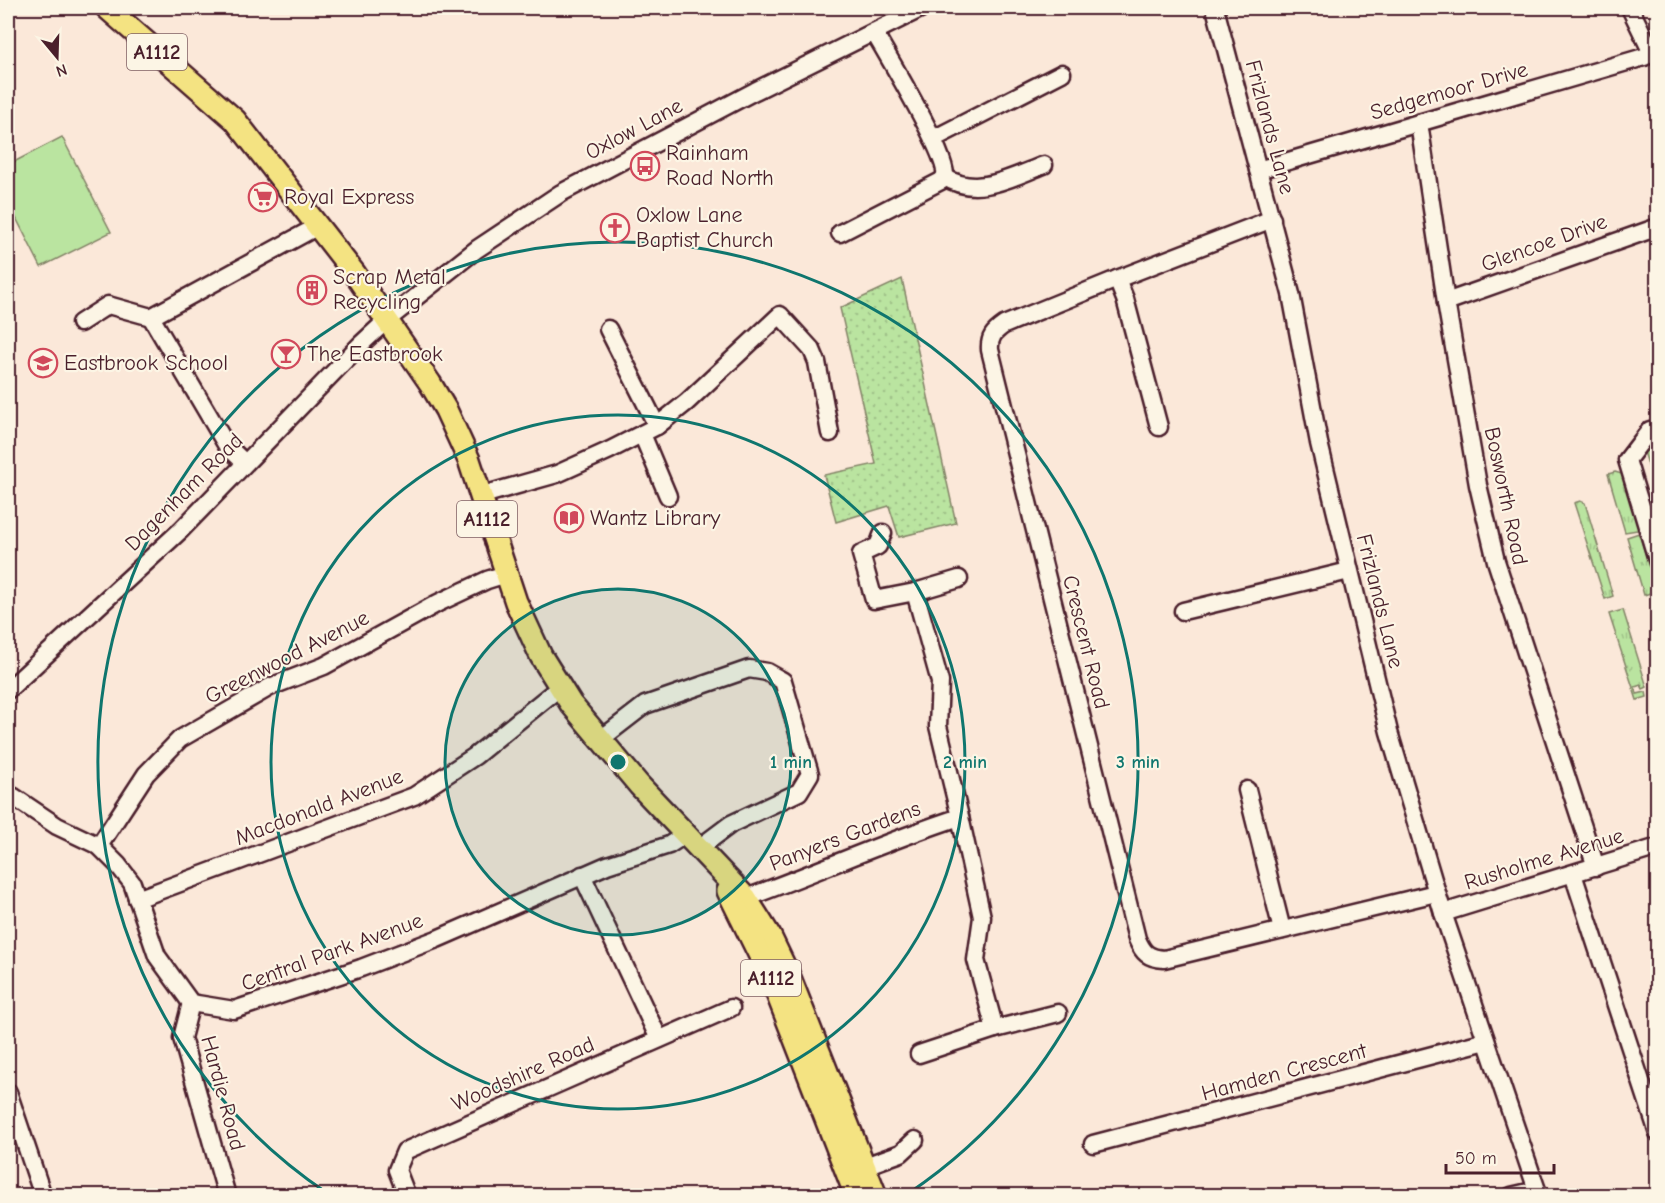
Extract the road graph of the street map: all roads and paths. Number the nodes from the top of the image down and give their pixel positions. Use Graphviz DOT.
graph roads {
  1 [pos="107,8"];
  2 [pos="922,8"];
  3 [pos="1215,8"];
  4 [pos="1630,8"];
  5 [pos="874,32"];
  6 [pos="1654,55"];
  7 [pos="1062,73"];
  8 [pos="1419,123"];
  9 [pos="933,139"];
  10 [pos="1044,165"];
  11 [pos="1258,170"];
  12 [pos="945,177"];
  13 [pos="1272,219"];
  14 [pos="318,226"];
  15 [pos="1658,227"];
  16 [pos="840,233"];
  17 [pos="1117,279"];
  18 [pos="1446,302"];
  19 [pos="151,317"];
  20 [pos="387,320"];
  21 [pos="80,323"];
  22 [pos="608,329"];
  23 [pos="1159,427"];
  24 [pos="649,430"];
  25 [pos="1650,430"];
  26 [pos="831,433"];
  27 [pos="244,463"];
  28 [pos="479,496"];
  29 [pos="668,496"];
  30 [pos="883,533"];
  31 [pos="1658,564"];
  32 [pos="1349,571"];
  33 [pos="506,574"];
  34 [pos="959,579"];
  35 [pos="915,592"];
  36 [pos="1183,610"];
  37 [pos="560,687"];
  38 [pos="8,690"];
  39 [pos="601,739"];
  40 [pos="1247,790"];
  41 [pos="8,794"];
  42 [pos="960,817"];
  43 [pos="692,841"];
  44 [pos="99,846"];
  45 [pos="1658,847"];
  46 [pos="1596,867"];
  47 [pos="721,874"];
  48 [pos="1573,874"];
  49 [pos="582,875"];
  50 [pos="1436,893"];
  51 [pos="746,898"];
  52 [pos="137,899"];
  53 [pos="1443,913"];
  54 [pos="1282,930"];
  55 [pos="192,1003"];
  56 [pos="731,1008"];
  57 [pos="1058,1013"];
  58 [pos="995,1029"];
  59 [pos="659,1039"];
  60 [pos="1486,1041"];
  61 [pos="919,1054"];
  62 [pos="8,1092"];
  63 [pos="1658,1133"];
  64 [pos="915,1140"];
  65 [pos="1093,1144"];
  66 [pos="865,1166"];
  67 [pos="1538,1193"];
  68 [pos="43,1196"];
  69 [pos="227,1196"];
  70 [pos="407,1196"];
  71 [pos="856,1196"];
  72 [pos="876,1196"];
  73 [pos="1511,1196"];
  1 -- 14 [label="main road, A1112"];
  2 -- 5 [label="street, Oxlow Lane"];
  3 -- 11 [label="street, Frizlands Lane"];
  4 -- 6 [label="street"];
  5 -- 9 [label="street"];
  5 -- 20 [label="street, Oxlow Lane"];
  6 -- 8 [label="street, Sedgemoor Drive"];
  7 -- 9 [label="street"];
  8 -- 11 [label="street, Sedgemoor Drive"];
  8 -- 18 [label="street, Bosworth Road"];
  9 -- 12 [label="street"];
  10 -- 12 [label="street"];
  11 -- 13 [label="street, Frizlands Lane"];
  12 -- 16 [label="street"];
  13 -- 17 [label="street, Crescent Road"];
  13 -- 32 [label="street, Frizlands Lane"];
  14 -- 19 [label="street"];
  14 -- 20 [label="main road, A1112"];
  15 -- 18 [label="street, Glencoe Drive"];
  17 -- 23 [label="street"];
  17 -- 54 [label="street, Crescent Road"];
  18 -- 46 [label="street, Bosworth Road"];
  19 -- 21 [label="street"];
  19 -- 27 [label="street"];
  20 -- 27 [label="street, Dagenham Road"];
  20 -- 28 [label="main road, A1112"];
  22 -- 24 [label="street"];
  24 -- 26 [label="street"];
  24 -- 28 [label="street"];
  24 -- 29 [label="street"];
  25 -- 31 [label="street"];
  27 -- 38 [label="street, Dagenham Road"];
  28 -- 33 [label="main road, A1112"];
  30 -- 35 [label="street"];
  32 -- 36 [label="street"];
  32 -- 50 [label="street, Frizlands Lane"];
  33 -- 37 [label="main road, A1112"];
  33 -- 44 [label="street, Greenwood Avenue"];
  34 -- 35 [label="street"];
  35 -- 42 [label="street"];
  37 -- 39 [label="main road, A1112"];
  37 -- 52 [label="street, Macdonald Avenue"];
  39 -- 43 [label="main road, A1112"];
  39 -- 43 [label="street, Central Park Avenue"];
  40 -- 54 [label="street"];
  41 -- 44 [label="street"];
  42 -- 51 [label="street, Panyers Gardens"];
  42 -- 58 [label="street"];
  43 -- 47 [label="main road, A1112"];
  43 -- 49 [label="street, Central Park Avenue"];
  44 -- 52 [label="street"];
  45 -- 46 [label="street, Rusholme Avenue"];
  46 -- 48 [label="street, Rusholme Avenue"];
  47 -- 51 [label="main road, A1112"];
  47 -- 71 [label="main road, A1112"];
  48 -- 53 [label="street, Rusholme Avenue"];
  48 -- 63 [label="street"];
  49 -- 55 [label="street, Central Park Avenue"];
  49 -- 59 [label="street"];
  50 -- 53 [label="street, Frizlands Lane"];
  50 -- 54 [label="street, Crescent Road"];
  51 -- 66 [label="main road, A1112"];
  52 -- 55 [label="street"];
  53 -- 60 [label="street, Frizlands Lane"];
  55 -- 69 [label="street, Hardie Road"];
  56 -- 59 [label="street, Woodshire Road"];
  57 -- 58 [label="street"];
  58 -- 61 [label="street"];
  59 -- 70 [label="street, Woodshire Road"];
  60 -- 65 [label="street, Hamden Crescent"];
  60 -- 67 [label="street, Frizlands Lane"];
  62 -- 68 [label="street"];
  64 -- 66 [label="street"];
  66 -- 72 [label="main road, A1112"];
  67 -- 73 [label="street"];
}
